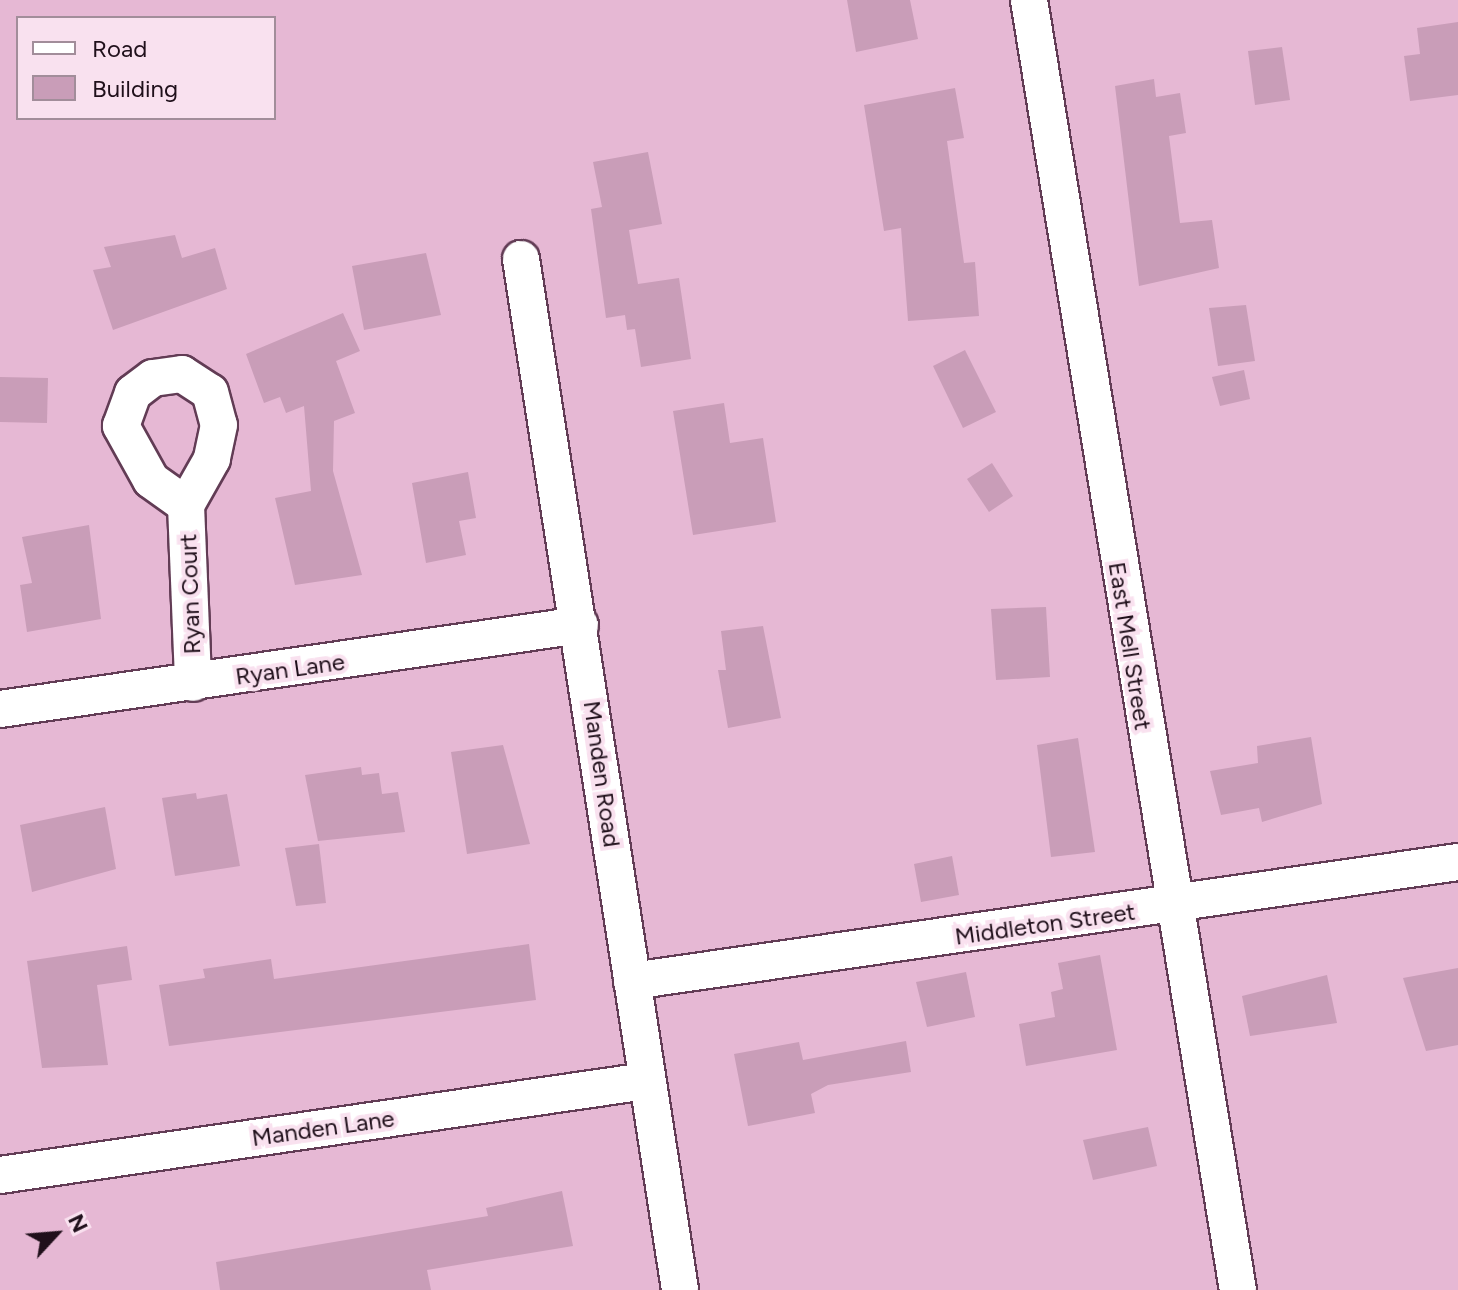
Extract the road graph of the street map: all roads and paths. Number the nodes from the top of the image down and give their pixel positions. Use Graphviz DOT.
graph roads {
  1 [pos="1029,0"];
  2 [pos="521,259"];
  3 [pos="186,505"];
  4 [pos="580,625"];
  5 [pos="193,683"];
  6 [pos="0,709"];
  7 [pos="1458,862"];
  8 [pos="1171,906"];
  9 [pos="632,981"];
  10 [pos="646,1081"];
  11 [pos="0,1175"];
  12 [pos="680,1290"];
  13 [pos="1238,1290"];
  1 -- 8 [label="street, East Mell Street"];
  2 -- 4 [label="street, Manden Road"];
  3 -- 5 [label="street, Ryan Court"];
  4 -- 5 [label="street, Ryan Lane"];
  4 -- 9 [label="street, Manden Road"];
  5 -- 6 [label="street, Ryan Lane"];
  7 -- 8 [label="street, Middleton Street"];
  8 -- 9 [label="street, Middleton Street"];
  8 -- 13 [label="street, East Mell Street"];
  9 -- 10 [label="street, Manden Road"];
  10 -- 11 [label="street, Manden Lane"];
  10 -- 12 [label="street, Manden Road"];
}
